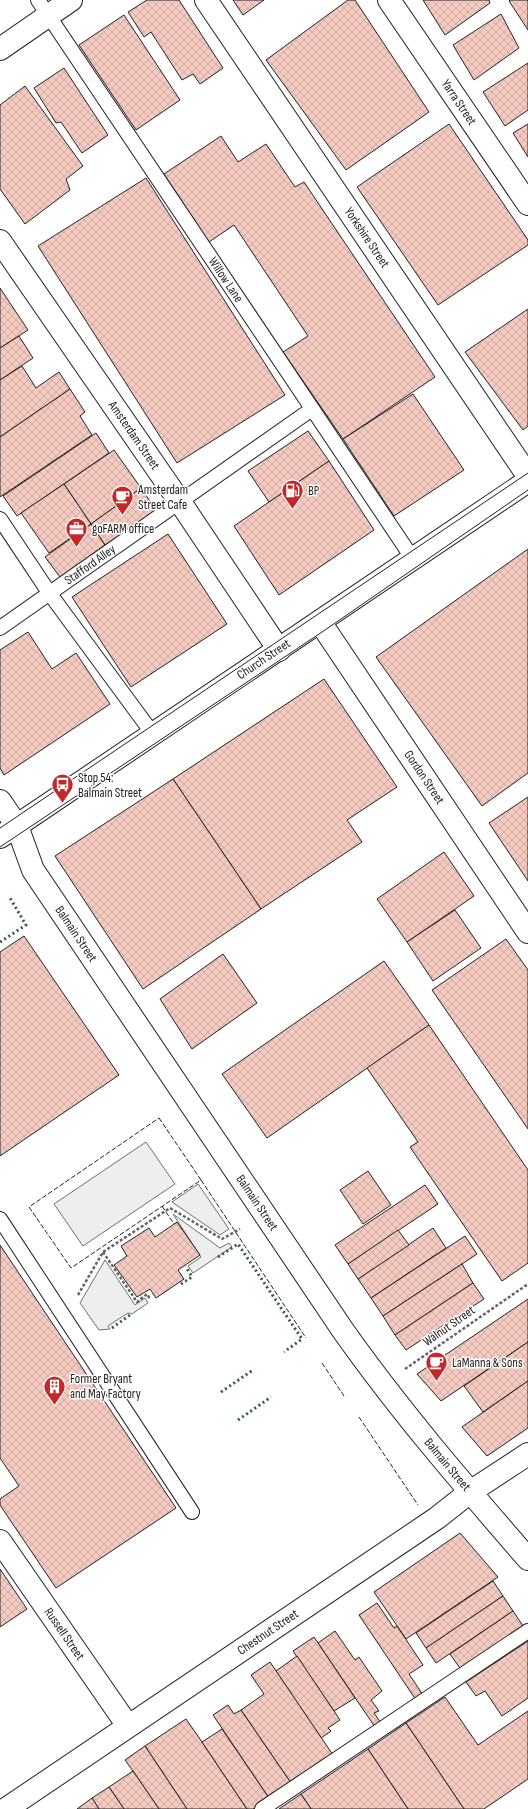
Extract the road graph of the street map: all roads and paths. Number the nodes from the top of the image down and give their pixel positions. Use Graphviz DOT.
graph roads {
  1 [pos="71,0"];
  2 [pos="206,0"];
  3 [pos="390,0"];
  4 [pos="43,8"];
  5 [pos="0,49"];
  6 [pos="528,204"];
  7 [pos="2,247"];
  8 [pos="312,409"];
  9 [pos="528,476"];
  10 [pos="528,481"];
  11 [pos="180,502"];
  12 [pos="0,519"];
  13 [pos="413,559"];
  14 [pos="50,594"];
  15 [pos="320,622"];
  16 [pos="0,628"];
  17 [pos="279,650"];
  18 [pos="153,734"];
  19 [pos="0,802"];
  20 [pos="8,832"];
  21 [pos="528,932"];
  22 [pos="0,1219"];
  23 [pos="240,1229"];
  24 [pos="103,1252"];
  25 [pos="528,1284"];
  26 [pos="78,1296"];
  27 [pos="150,1299"];
  28 [pos="382,1385"];
  29 [pos="528,1454"];
  30 [pos="470,1492"];
  31 [pos="192,1512"];
  32 [pos="0,1541"];
  33 [pos="528,1559"];
  34 [pos="528,1631"];
  35 [pos="128,1726"];
  36 [pos="6,1809"];
  37 [pos="262,1809"];
  1 -- 4 [label="street"];
  2 -- 9 [label="street, Yorkshire Street"];
  3 -- 6 [label="street, Yarra Street"];
  4 -- 5 [label="street"];
  4 -- 8 [label="lane, Willow Lane"];
  7 -- 11 [label="street, Amsterdam Street"];
  8 -- 11 [label="lane, Stafford Alley"];
  8 -- 13 [label="lane, Willow Lane"];
  10 -- 13 [label="street, Church Street"];
  11 -- 14 [label="lane, Stafford Alley"];
  11 -- 17 [label="street, Amsterdam Street"];
  12 -- 14 [label="lane"];
  13 -- 15 [label="street, Church Street"];
  14 -- 16 [label="lane, Stafford Alley"];
  14 -- 18 [label="lane"];
  15 -- 17 [label="street, Church Street"];
  15 -- 21 [label="street, Gordon Street"];
  17 -- 18 [label="street, Church Street"];
  18 -- 20 [label="street, Church Street"];
  19 -- 20 [label="street, Balmain Street"];
  20 -- 28 [label="street, Balmain Street"];
  22 -- 31 [label="lane"];
  23 -- 24 [label="path"];
  24 -- 26 [label="path"];
  24 -- 27 [label="path"];
  25 -- 28 [label="path, Walnut Street"];
  28 -- 30 [label="street, Balmain Street"];
  29 -- 30 [label="street, Chestnut Street"];
  30 -- 33 [label="street, Balmain Street"];
  30 -- 35 [label="street, Chestnut Street"];
  32 -- 35 [label="street, Russell Street"];
  34 -- 37 [label="lane"];
  35 -- 36 [label="street, Chestnut Street"];
}
